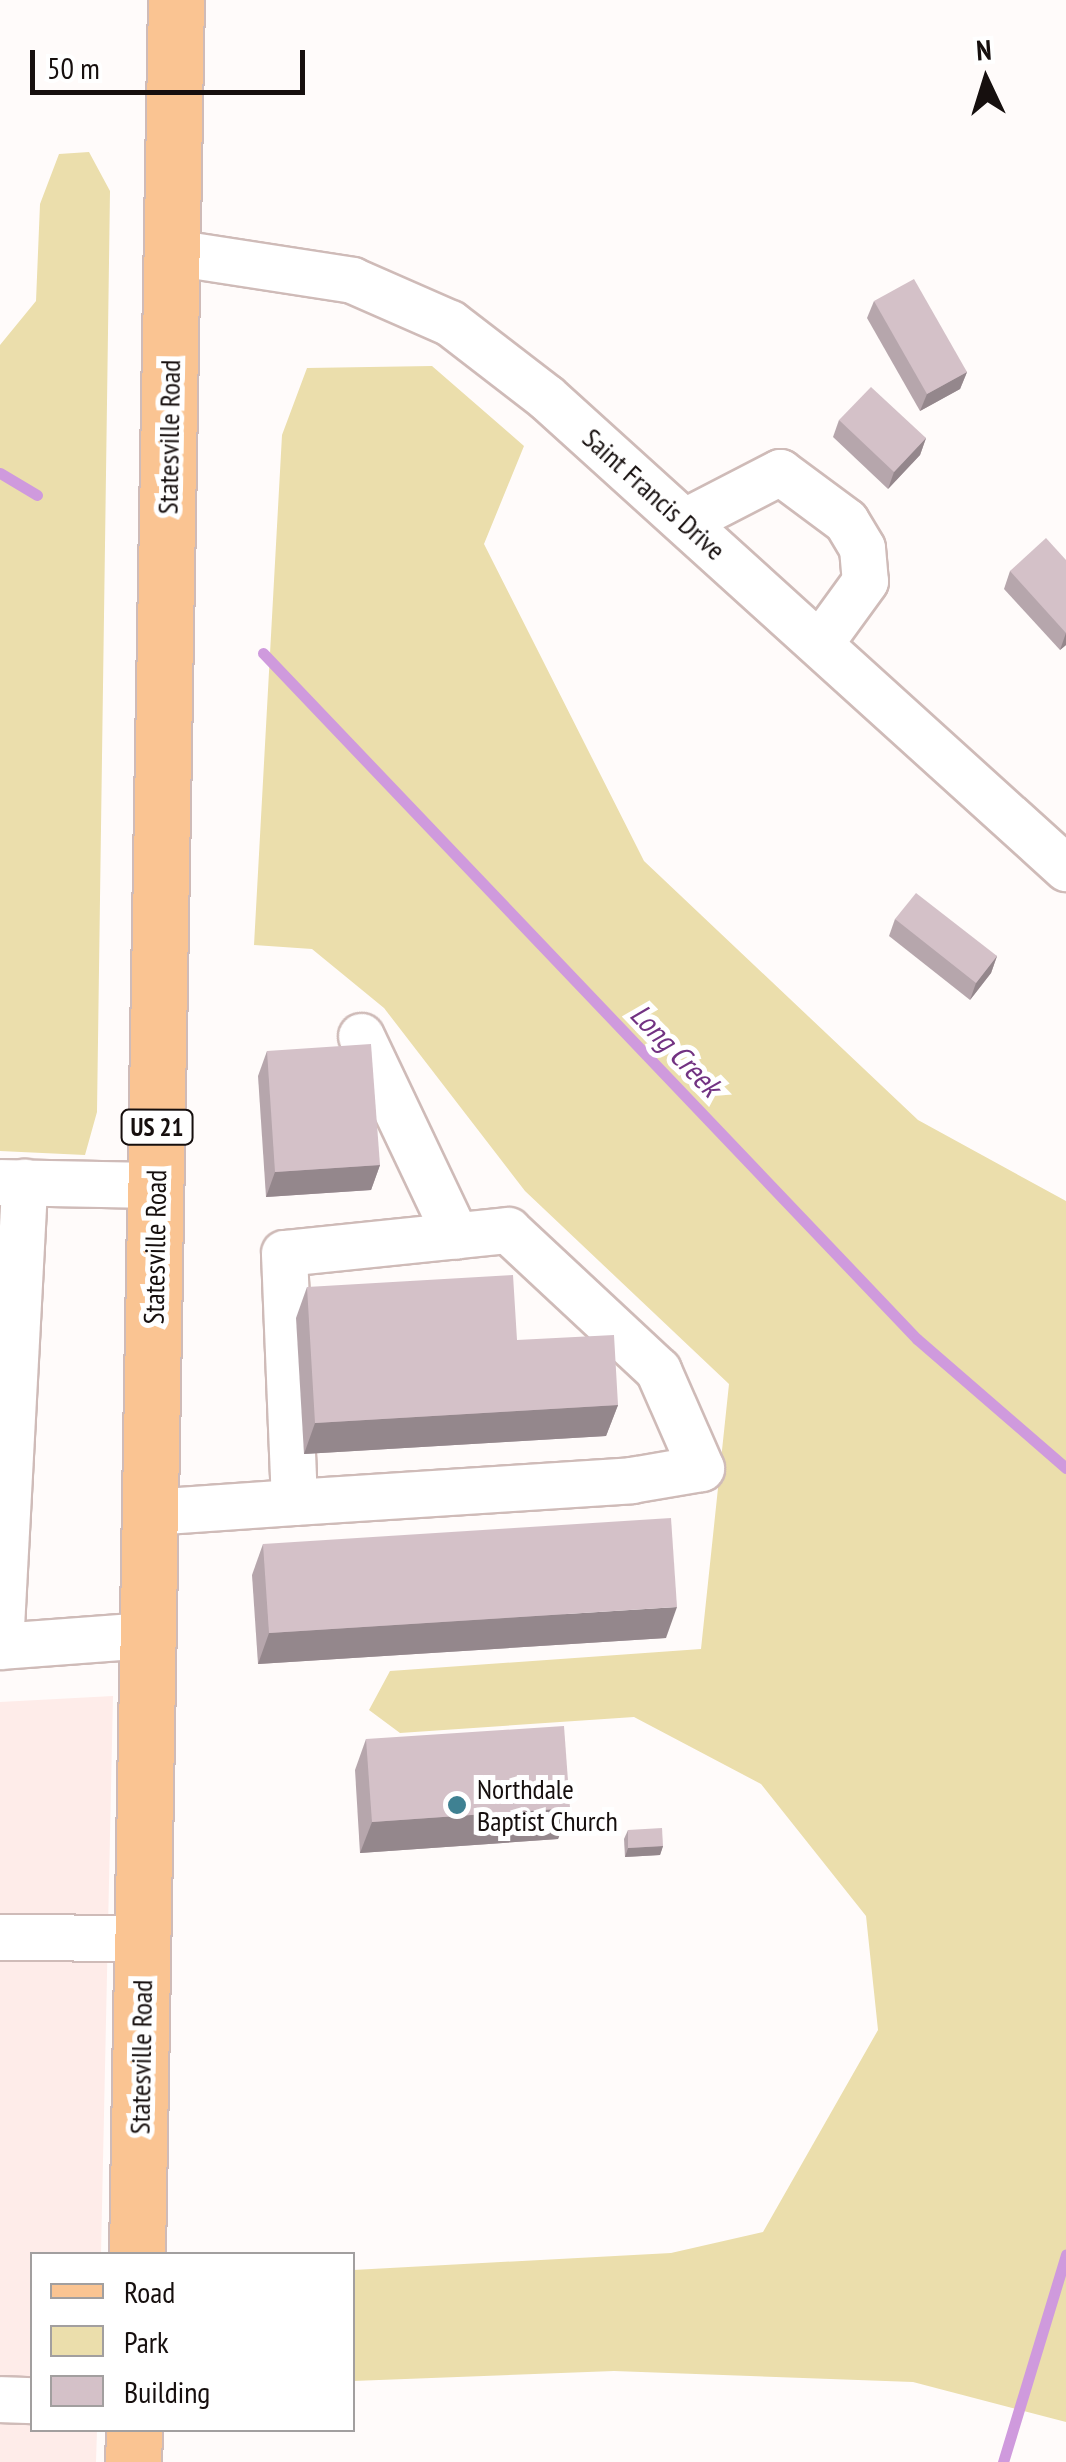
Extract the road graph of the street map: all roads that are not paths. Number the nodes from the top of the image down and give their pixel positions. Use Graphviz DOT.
graph roads {
  1 [pos="176,0"];
  2 [pos="172,252"];
  3 [pos="685,521"];
  4 [pos="820,643"];
  5 [pos="1066,868"];
  6 [pos="362,1036"];
  7 [pos="12,1182"];
  8 [pos="156,1185"];
  9 [pos="456,1236"];
  10 [pos="6,1447"];
  11 [pos="294,1502"];
  12 [pos="150,1512"];
  13 [pos="148,1635"];
  14 [pos="0,1646"];
  15 [pos="0,1937"];
  16 [pos="142,1938"];
  17 [pos="137,2252"];
  18 [pos="0,2400"];
  19 [pos="30,2400"];
  20 [pos="134,2432"];
  21 [pos="133,2462"];
  1 -- 2 [label="main road, Statesville Road / US 21"];
  2 -- 3 [label="street, Saint Francis Drive"];
  2 -- 8 [label="main road, Statesville Road / US 21"];
  3 -- 4 [label="street, Saint Francis Drive"];
  3 -- 4 [label="street"];
  4 -- 5 [label="street, Saint Francis Drive"];
  6 -- 9 [label="street"];
  7 -- 8 [label="street"];
  7 -- 10 [label="street"];
  8 -- 12 [label="main road, Statesville Road / US 21"];
  9 -- 11 [label="street"];
  9 -- 11 [label="street"];
  10 -- 14 [label="street"];
  11 -- 12 [label="street"];
  12 -- 13 [label="main road, Statesville Road / US 21"];
  13 -- 14 [label="street"];
  13 -- 16 [label="main road, Statesville Road / US 21"];
  15 -- 16 [label="street"];
  16 -- 17 [label="main road, Statesville Road / US 21"];
  18 -- 19 [label="street"];
  20 -- 21 [label="main road"];
}
